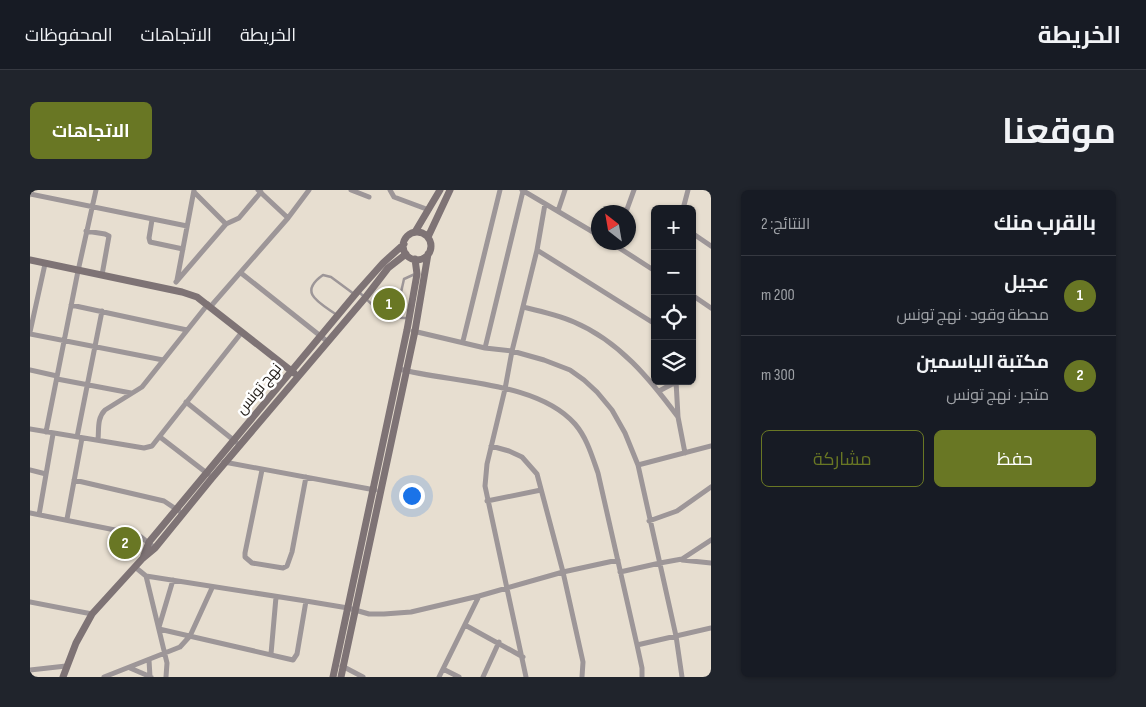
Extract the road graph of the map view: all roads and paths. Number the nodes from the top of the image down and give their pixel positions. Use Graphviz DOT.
graph roads {
  1 [pos="96,190"];
  2 [pos="309,190"];
  3 [pos="351,190"];
  4 [pos="390,190"];
  5 [pos="440,190"];
  6 [pos="450,190"];
  7 [pos="500,190"];
  8 [pos="565,190"];
  9 [pos="634,190"];
  10 [pos="688,190"];
  11 [pos="194,191"];
  12 [pos="259,191"];
  13 [pos="522,191"];
  14 [pos="30,194"];
  15 [pos="369,197"];
  16 [pos="545,204"];
  17 [pos="629,205"];
  18 [pos="684,205"];
  19 [pos="92,208"];
  20 [pos="429,210"];
  21 [pos="558,212"];
  22 [pos="288,218"];
  23 [pos="152,220"];
  24 [pos="226,224"];
  25 [pos="187,226"];
  26 [pos="86,231"];
  27 [pos="416,232"];
  28 [pos="591,232"];
  29 [pos="696,236"];
  30 [pos="428,237"];
  31 [pos="404,244"];
  32 [pos="711,246"];
  33 [pos="183,249"];
  34 [pos="537,250"];
  35 [pos="624,250"];
  36 [pos="406,254"];
  37 [pos="428,254"];
  38 [pos="415,259"];
  39 [pos="30,260"];
  40 [pos="45,264"];
  41 [pos="651,268"];
  42 [pos="78,271"];
  43 [pos="241,273"];
  44 [pos="417,274"];
  45 [pos="102,275"];
  46 [pos="176,282"];
  47 [pos="175,290"];
  48 [pos="357,293"];
  49 [pos="365,298"];
  50 [pos="696,298"];
  51 [pos="71,305"];
  52 [pos="209,305"];
  53 [pos="523,307"];
  54 [pos="711,308"];
  55 [pos="102,311"];
  56 [pos="338,316"];
  57 [pos="395,318"];
  58 [pos="410,318"];
  59 [pos="651,321"];
  60 [pos="187,330"];
  61 [pos="411,331"];
  62 [pos="242,332"];
  63 [pos="30,333"];
  64 [pos="321,336"];
  65 [pos="463,341"];
  66 [pos="64,342"];
  67 [pos="328,342"];
  68 [pos="95,347"];
  69 [pos="485,348"];
  70 [pos="512,351"];
  71 [pos="163,360"];
  72 [pos="30,370"];
  73 [pos="403,370"];
  74 [pos="292,371"];
  75 [pos="298,376"];
  76 [pos="57,377"];
  77 [pos="87,384"];
  78 [pos="671,385"];
  79 [pos="676,385"];
  80 [pos="505,389"];
  81 [pos="659,392"];
  82 [pos="131,393"];
  83 [pos="186,402"];
  84 [pos="678,417"];
  85 [pos="30,429"];
  86 [pos="46,432"];
  87 [pos="53,434"];
  88 [pos="80,437"];
  89 [pos="160,437"];
  90 [pos="98,440"];
  91 [pos="234,440"];
  92 [pos="240,446"];
  93 [pos="491,446"];
  94 [pos="711,446"];
  95 [pos="685,453"];
  96 [pos="219,458"];
  97 [pos="226,463"];
  98 [pos="638,465"];
  99 [pos="30,470"];
  100 [pos="262,470"];
  101 [pos="46,474"];
  102 [pos="210,475"];
  103 [pos="306,477"];
  104 [pos="74,480"];
  105 [pos="711,487"];
  106 [pos="542,490"];
  107 [pos="377,491"];
  108 [pos="487,501"];
  109 [pos="177,509"];
  110 [pos="30,512"];
  111 [pos="183,514"];
  112 [pos="39,515"];
  113 [pos="67,519"];
  114 [pos="649,521"];
  115 [pos="711,540"];
  116 [pos="149,542"];
  117 [pos="156,548"];
  118 [pos="143,558"];
  119 [pos="618,560"];
  120 [pos="682,560"];
  121 [pos="660,562"];
  122 [pos="711,563"];
  123 [pos="135,567"];
  124 [pos="563,572"];
  125 [pos="620,572"];
  126 [pos="146,576"];
  127 [pos="173,580"];
  128 [pos="508,587"];
  129 [pos="212,588"];
  130 [pos="479,596"];
  131 [pos="276,597"];
  132 [pos="306,600"];
  133 [pos="30,602"];
  134 [pos="352,609"];
  135 [pos="92,614"];
  136 [pos="465,625"];
  137 [pos="159,628"];
  138 [pos="711,628"];
  139 [pos="190,636"];
  140 [pos="676,636"];
  141 [pos="500,642"];
  142 [pos="637,645"];
  143 [pos="166,654"];
  144 [pos="270,654"];
  145 [pos="523,657"];
  146 [pos="149,660"];
  147 [pos="66,666"];
  148 [pos="340,666"];
  149 [pos="129,668"];
  150 [pos="443,669"];
  151 [pos="30,670"];
  152 [pos="63,677"];
  153 [pos="104,677"];
  154 [pos="150,677"];
  155 [pos="166,677"];
  156 [pos="333,677"];
  157 [pos="341,677"];
  158 [pos="363,677"];
  159 [pos="439,677"];
  160 [pos="459,677"];
  161 [pos="483,677"];
  162 [pos="526,677"];
  163 [pos="582,677"];
  164 [pos="642,677"];
  165 [pos="682,677"];
  1 -- 19 [label="street"];
  2 -- 22 [label="street"];
  3 -- 15 [label="street"];
  4 -- 20 [label="street"];
  5 -- 20 [label="street"];
  6 -- 30 [label="street"];
  7 -- 65 [label="street"];
  8 -- 21 [label="street"];
  9 -- 17 [label="street"];
  10 -- 18 [label="street"];
  11 -- 24 [label="street"];
  11 -- 25 [label="street"];
  12 -- 22 [label="street"];
  12 -- 24 [label="street"];
  13 -- 16 [label="street"];
  13 -- 69 [label="street"];
  14 -- 19 [label="street"];
  16 -- 21 [label="street"];
  16 -- 34 [label="street"];
  19 -- 23 [label="street"];
  19 -- 26 [label="street"];
  20 -- 27 [label="street"];
  21 -- 28 [label="street"];
  22 -- 43 [label="street"];
  23 -- 25 [label="street"];
  23 -- 33 [label="street"];
  24 -- 46 [label="street"];
  25 -- 33 [label="street"];
  26 -- 42 [label="street"];
  26 -- 45 [label="street"];
  27 -- 30 [label="street"];
  27 -- 31 [label="street"];
  29 -- 32 [label="street"];
  30 -- 37 [label="street"];
  31 -- 36 [label="street"];
  31 -- 48 [label="street, نهج تونس"];
  33 -- 46 [label="street"];
  34 -- 53 [label="street"];
  34 -- 59 [label="street"];
  35 -- 41 [label="street"];
  36 -- 38 [label="street"];
  36 -- 49 [label="street, نهج تونس"];
  37 -- 38 [label="street"];
  37 -- 61 [label="street"];
  38 -- 44 [label="street"];
  39 -- 40 [label="street"];
  40 -- 42 [label="street"];
  40 -- 63 [label="street"];
  42 -- 45 [label="street"];
  42 -- 51 [label="street"];
  43 -- 52 [label="street"];
  43 -- 64 [label="street"];
  44 -- 57 [label="lane"];
  44 -- 58 [label="street"];
  45 -- 47 [label="street"];
  46 -- 47 [label="street"];
  47 -- 52 [label="street"];
  48 -- 49 [label="lane"];
  48 -- 56 [label="street, نهج تونس"];
  48 -- 56 [label="lane"];
  49 -- 57 [label="lane"];
  49 -- 67 [label="street, نهج تونس"];
  50 -- 54 [label="street"];
  51 -- 55 [label="street"];
  51 -- 66 [label="street"];
  52 -- 60 [label="street"];
  52 -- 62 [label="street"];
  53 -- 70 [label="street"];
  53 -- 81 [label="street"];
  55 -- 60 [label="street"];
  55 -- 68 [label="street"];
  56 -- 64 [label="street, نهج تونس"];
  57 -- 58 [label="lane"];
  58 -- 61 [label="street"];
  60 -- 71 [label="street"];
  61 -- 65 [label="street"];
  61 -- 73 [label="street"];
  62 -- 74 [label="street"];
  62 -- 83 [label="street"];
  63 -- 66 [label="street"];
  64 -- 67 [label="street"];
  64 -- 74 [label="street, نهج تونس"];
  65 -- 69 [label="street"];
  66 -- 68 [label="street"];
  66 -- 76 [label="street"];
  67 -- 75 [label="street, نهج تونس"];
  68 -- 71 [label="street"];
  68 -- 77 [label="street"];
  69 -- 70 [label="street"];
  70 -- 80 [label="street"];
  70 -- 98 [label="street"];
  71 -- 82 [label="street"];
  72 -- 76 [label="street"];
  73 -- 80 [label="street"];
  73 -- 107 [label="street"];
  74 -- 75 [label="street"];
  74 -- 91 [label="street, نهج تونس"];
  75 -- 92 [label="street, نهج تونس"];
  76 -- 77 [label="street"];
  76 -- 86 [label="street"];
  77 -- 82 [label="street"];
  77 -- 88 [label="street"];
  78 -- 81 [label="street"];
  79 -- 84 [label="street"];
  80 -- 93 [label="street"];
  80 -- 119 [label="street"];
  81 -- 84 [label="street"];
  82 -- 90 [label="street"];
  83 -- 89 [label="street"];
  83 -- 91 [label="street"];
  84 -- 95 [label="street"];
  85 -- 86 [label="street"];
  86 -- 87 [label="street"];
  87 -- 88 [label="street"];
  87 -- 101 [label="street"];
  88 -- 90 [label="street"];
  88 -- 104 [label="street"];
  89 -- 90 [label="street"];
  89 -- 102 [label="street"];
  91 -- 92 [label="street"];
  91 -- 96 [label="street, نهج تونس"];
  92 -- 97 [label="street, نهج تونس"];
  93 -- 106 [label="street"];
  93 -- 108 [label="street"];
  94 -- 95 [label="street"];
  95 -- 98 [label="street"];
  96 -- 97 [label="street"];
  96 -- 102 [label="street, نهج تونس"];
  97 -- 100 [label="street"];
  97 -- 102 [label="street, نهج تونس"];
  98 -- 114 [label="street"];
  99 -- 101 [label="street"];
  100 -- 103 [label="street"];
  100 -- 103 [label="street"];
  101 -- 112 [label="street"];
  102 -- 109 [label="street, نهج تونس"];
  102 -- 111 [label="street, نهج تونس"];
  103 -- 107 [label="street"];
  104 -- 109 [label="street"];
  104 -- 113 [label="street"];
  105 -- 114 [label="street"];
  106 -- 108 [label="street"];
  106 -- 124 [label="street"];
  107 -- 134 [label="street"];
  108 -- 128 [label="street"];
  109 -- 111 [label="street"];
  109 -- 116 [label="street, نهج تونس"];
  110 -- 112 [label="street"];
  111 -- 117 [label="street, نهج تونس"];
  112 -- 113 [label="street"];
  113 -- 116 [label="street"];
  114 -- 121 [label="street"];
  115 -- 120 [label="street"];
  116 -- 117 [label="street"];
  116 -- 118 [label="street, نهج تونس"];
  117 -- 118 [label="street, نهج تونس"];
  118 -- 123 [label="street, نهج تونس"];
  119 -- 124 [label="street"];
  119 -- 125 [label="street"];
  120 -- 121 [label="street"];
  120 -- 122 [label="street"];
  121 -- 125 [label="street"];
  121 -- 140 [label="street"];
  123 -- 126 [label="street"];
  123 -- 135 [label="street, نهج تونس"];
  124 -- 128 [label="street"];
  124 -- 163 [label="street"];
  125 -- 142 [label="street"];
  126 -- 127 [label="street"];
  126 -- 137 [label="street"];
  127 -- 129 [label="street"];
  127 -- 137 [label="street"];
  128 -- 130 [label="street"];
  128 -- 145 [label="street"];
  129 -- 131 [label="street"];
  129 -- 139 [label="street"];
  130 -- 134 [label="street"];
  130 -- 136 [label="street"];
  131 -- 132 [label="street"];
  131 -- 144 [label="street"];
  132 -- 134 [label="street"];
  132 -- 144 [label="street"];
  133 -- 135 [label="street"];
  134 -- 148 [label="street"];
  135 -- 147 [label="street, نهج تونس"];
  136 -- 141 [label="street"];
  136 -- 150 [label="street"];
  137 -- 139 [label="street"];
  137 -- 143 [label="street"];
  138 -- 140 [label="street"];
  139 -- 143 [label="street"];
  139 -- 144 [label="street"];
  140 -- 142 [label="street"];
  140 -- 165 [label="street"];
  141 -- 145 [label="street"];
  141 -- 161 [label="street"];
  142 -- 164 [label="street"];
  143 -- 146 [label="street"];
  143 -- 155 [label="street"];
  145 -- 162 [label="street"];
  146 -- 149 [label="street"];
  146 -- 154 [label="street"];
  147 -- 151 [label="street"];
  147 -- 152 [label="street, نهج تونس"];
  148 -- 156 [label="street"];
  148 -- 157 [label="street"];
  148 -- 158 [label="street"];
  149 -- 153 [label="street"];
  149 -- 154 [label="street"];
  150 -- 159 [label="street"];
  150 -- 160 [label="street"];
}
